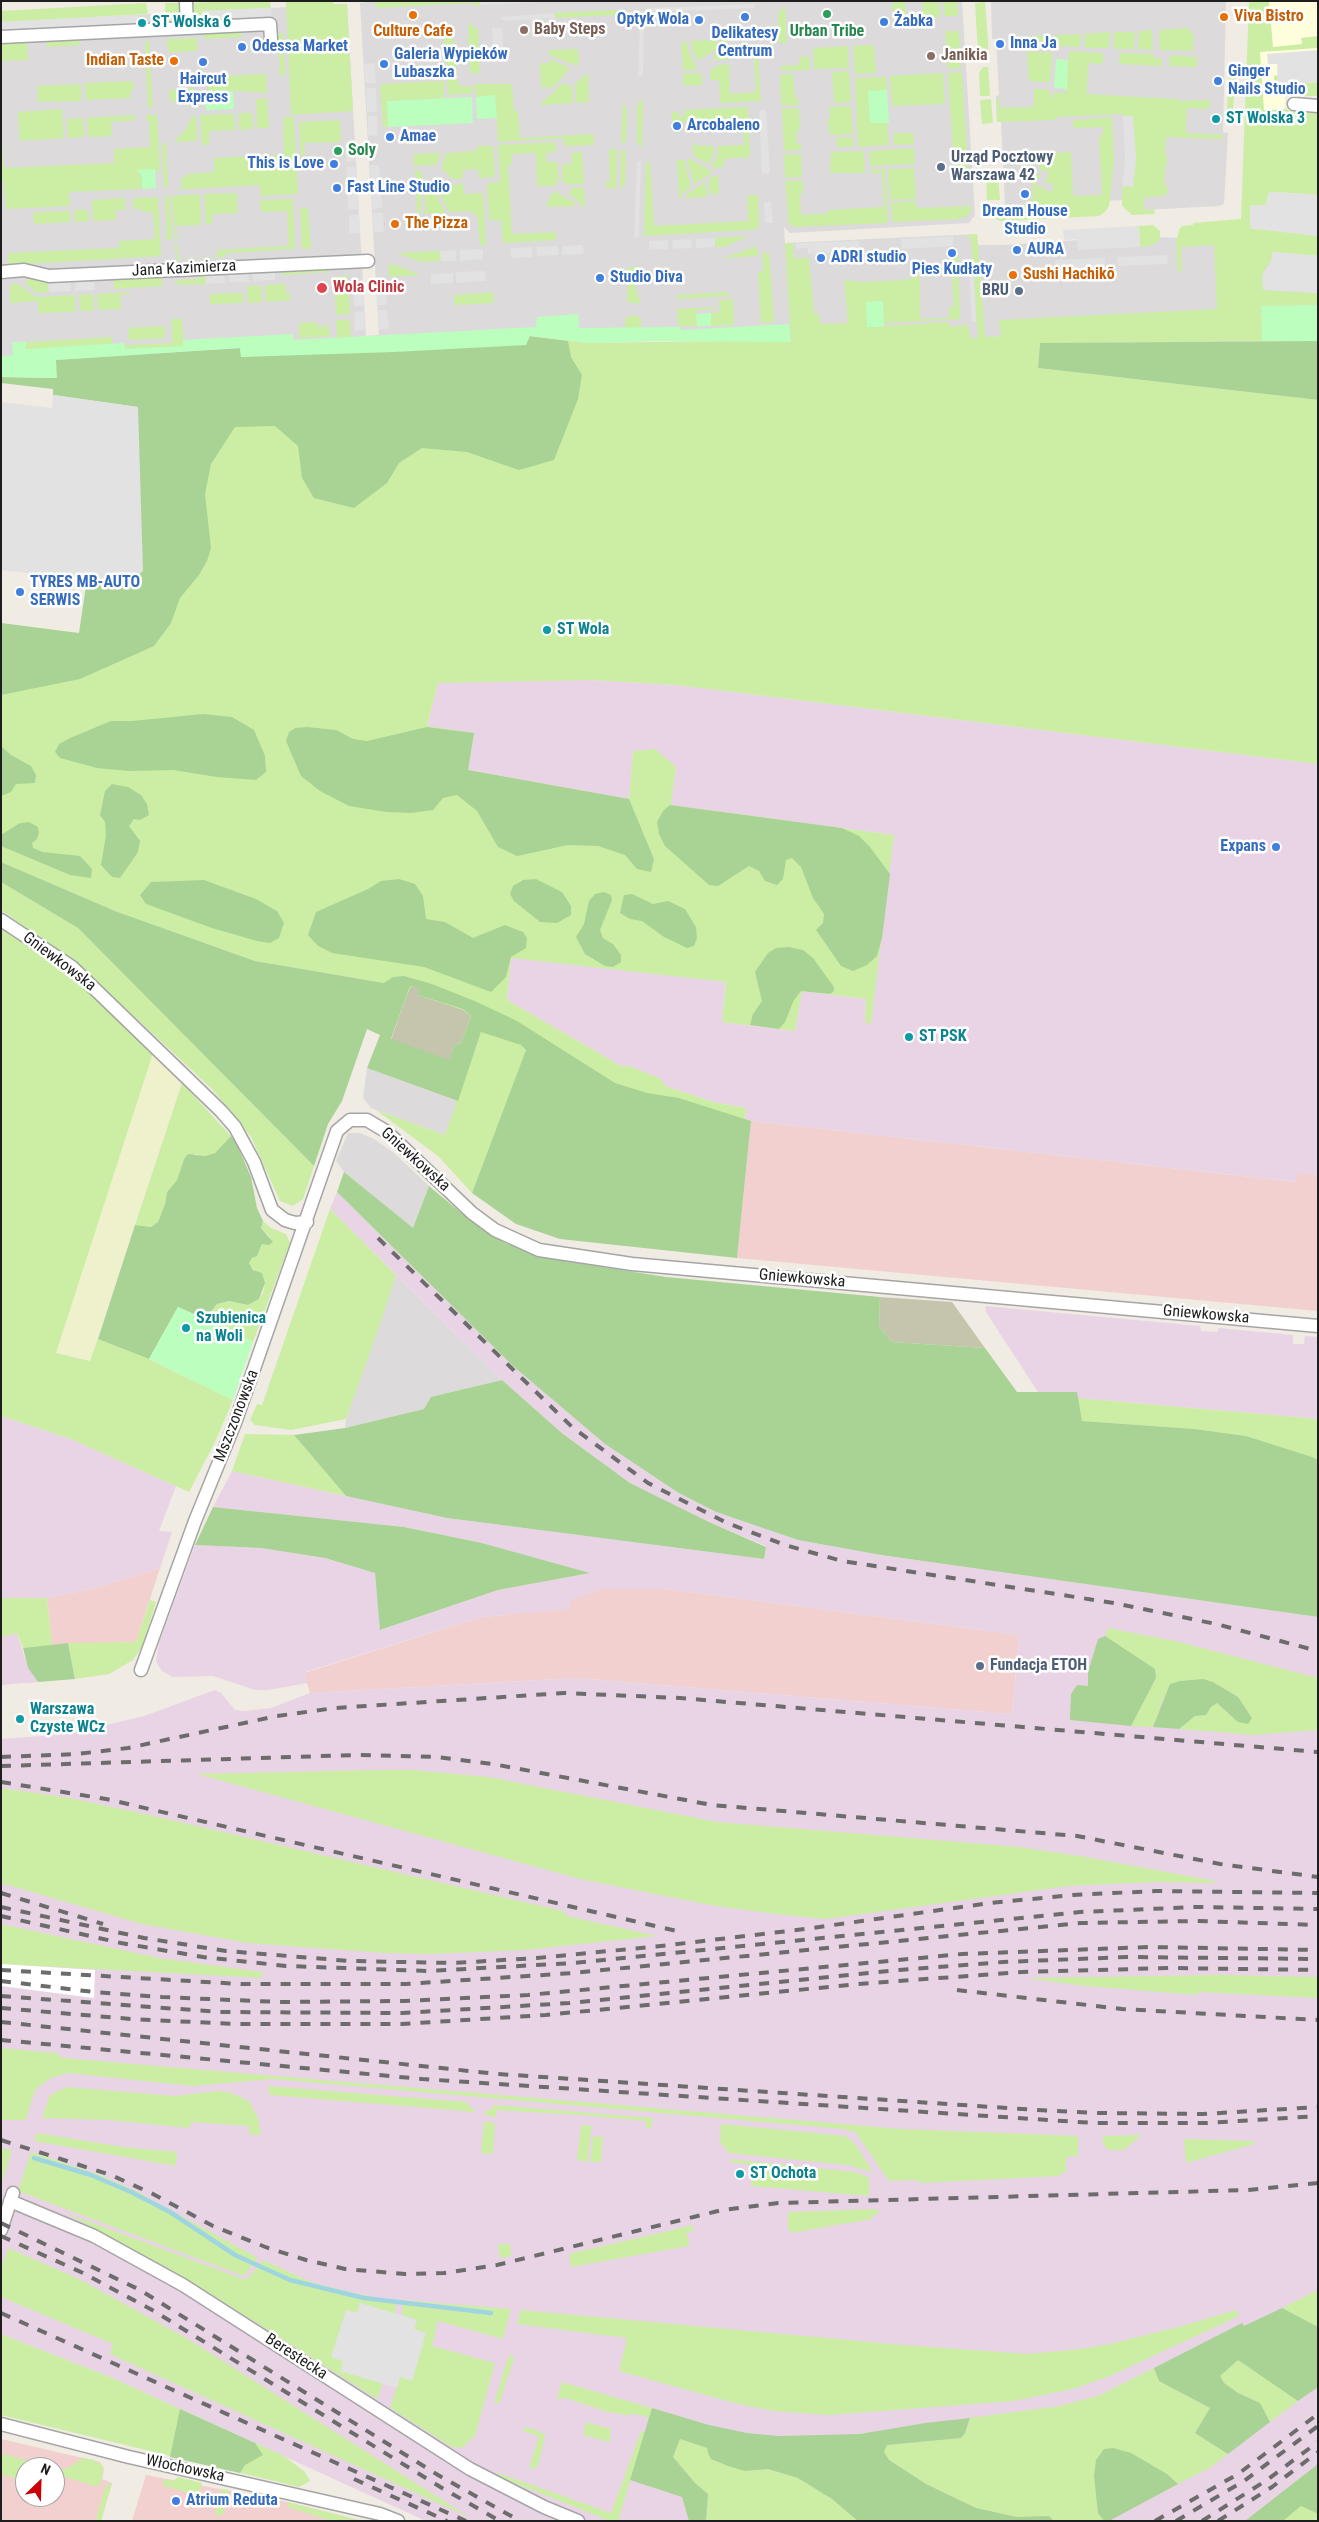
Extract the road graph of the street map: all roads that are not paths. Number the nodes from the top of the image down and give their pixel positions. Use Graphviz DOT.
graph roads {
  1 [pos="186,1"];
  2 [pos="187,28"];
  3 [pos="1,37"];
  4 [pos="271,39"];
  5 [pos="1294,104"];
  6 [pos="1318,106"];
  7 [pos="368,261"];
  8 [pos="1,272"];
  9 [pos="1,920"];
  10 [pos="337,1131"];
  11 [pos="307,1222"];
  12 [pos="1318,1326"];
  13 [pos="141,1670"];
  14 [pos="1,2230"];
  15 [pos="1,2424"];
  16 [pos="398,2521"];
  17 [pos="578,2521"];
  1 -- 2 [label="street"];
  2 -- 3 [label="street"];
  2 -- 4 [label="street"];
  5 -- 6 [label="street"];
  7 -- 8 [label="street, Jana Kazimierza"];
  9 -- 11 [label="street, Gniewkowska"];
  10 -- 11 [label="street, Mszczonowska"];
  10 -- 12 [label="street, Gniewkowska"];
  11 -- 13 [label="street, Mszczonowska"];
  14 -- 17 [label="street, Berestecka"];
  15 -- 16 [label="street, Włochowska"];
}
